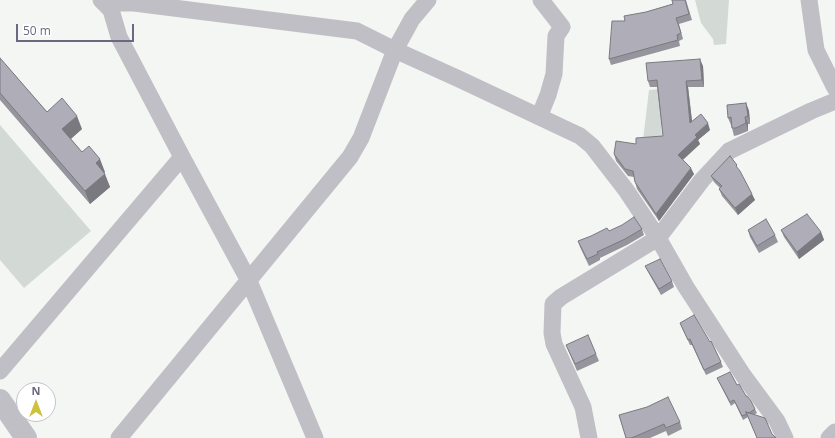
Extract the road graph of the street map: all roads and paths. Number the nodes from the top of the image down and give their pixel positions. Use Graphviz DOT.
graph roads {
  1 [pos="428,0"];
  2 [pos="541,0"];
  3 [pos="809,0"];
  4 [pos="113,3"];
  5 [pos="191,5"];
  6 [pos="395,50"];
  7 [pos="835,88"];
  8 [pos="835,101"];
  9 [pos="539,117"];
  10 [pos="182,157"];
  11 [pos="658,238"];
  12 [pos="248,281"];
  13 [pos="0,371"];
  14 [pos="0,400"];
  15 [pos="835,432"];
  16 [pos="26,438"];
  17 [pos="119,438"];
  18 [pos="315,438"];
  19 [pos="589,438"];
  20 [pos="785,438"];
  21 [pos="829,438"];
  1 -- 6 [label="street"];
  2 -- 9 [label="street"];
  3 -- 7 [label="street"];
  4 -- 5 [label="street"];
  4 -- 10 [label="street"];
  5 -- 6 [label="street"];
  6 -- 9 [label="street"];
  6 -- 12 [label="street"];
  8 -- 11 [label="street"];
  9 -- 11 [label="street"];
  10 -- 12 [label="street"];
  10 -- 13 [label="street"];
  11 -- 19 [label="street"];
  11 -- 20 [label="street"];
  12 -- 17 [label="street"];
  12 -- 18 [label="street"];
  14 -- 16 [label="street"];
  15 -- 21 [label="street"];
}
